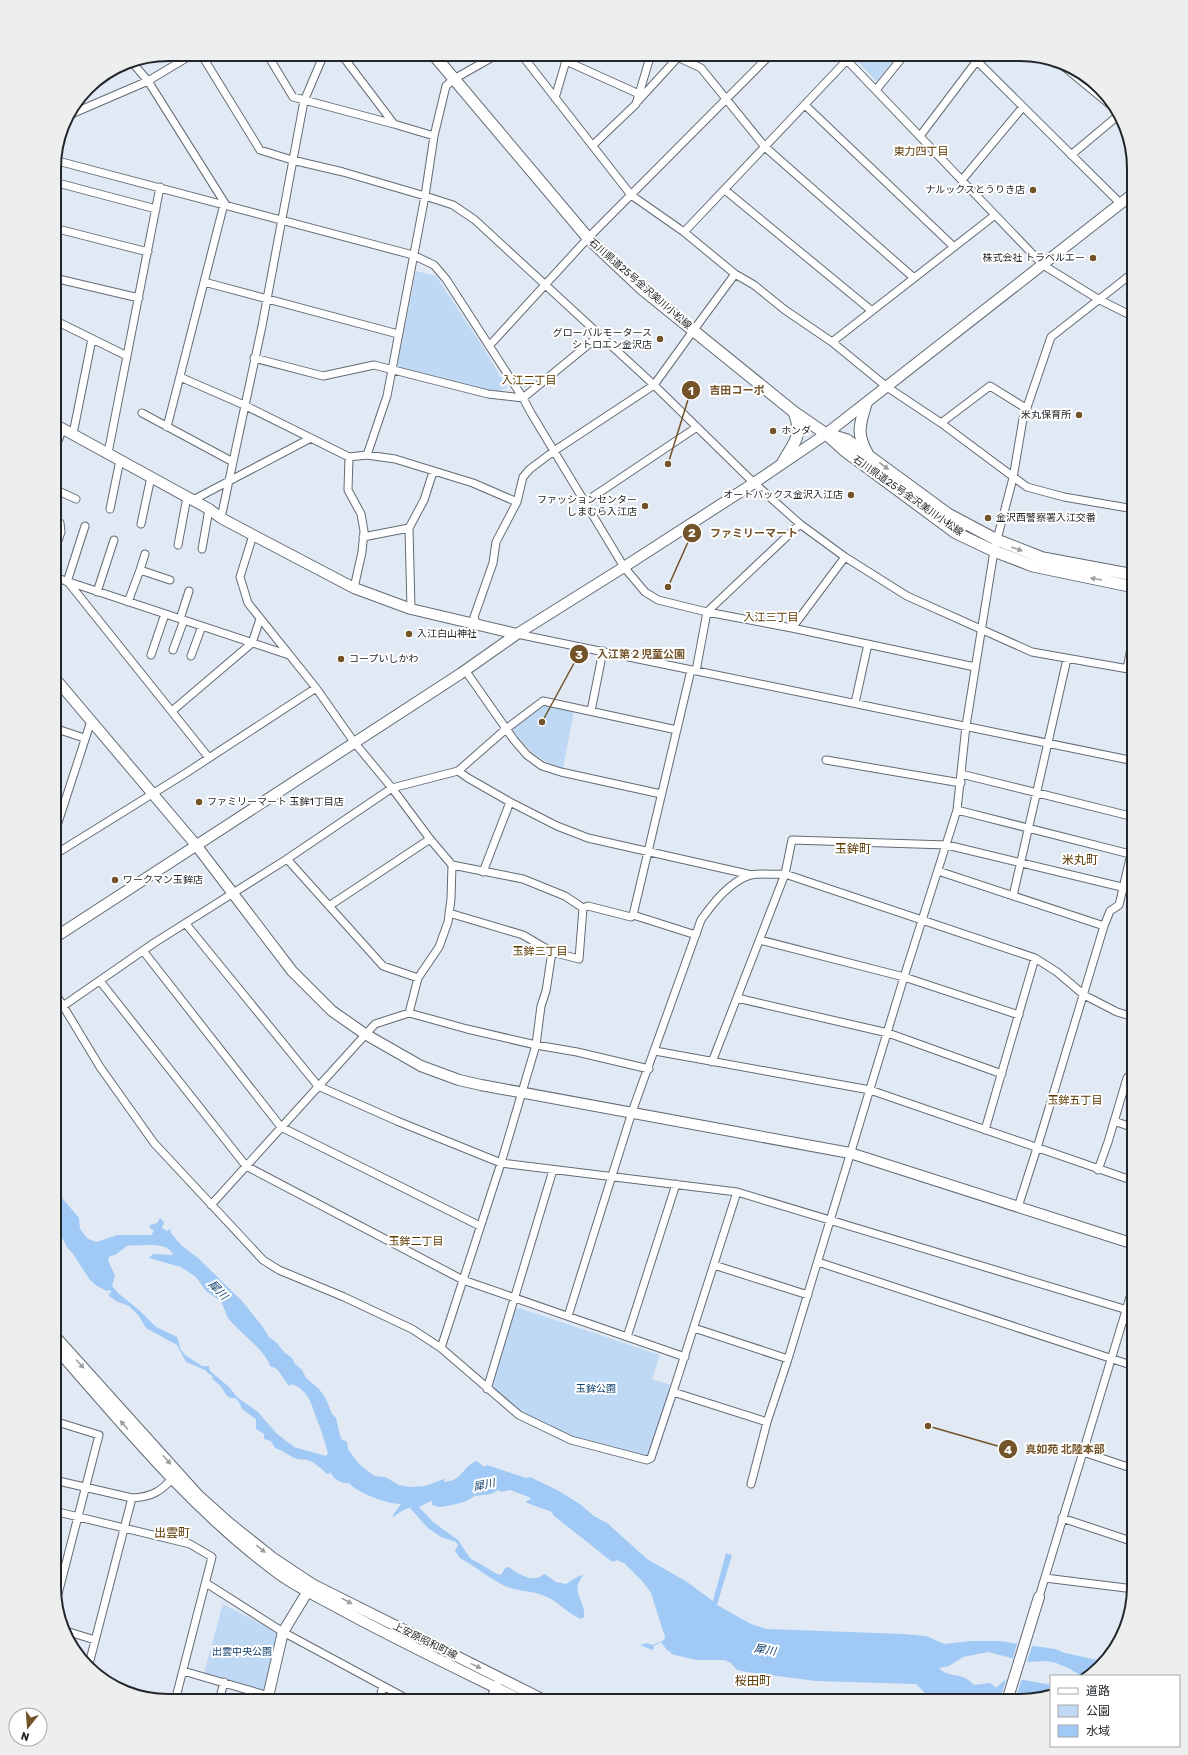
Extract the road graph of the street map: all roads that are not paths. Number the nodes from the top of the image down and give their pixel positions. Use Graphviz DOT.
graph roads {
  1 [pos="182,61"];
  2 [pos="205,61"];
  3 [pos="271,61"];
  4 [pos="321,61"];
  5 [pos="346,61"];
  6 [pos="439,61"];
  7 [pos="486,61"];
  8 [pos="526,61"];
  9 [pos="566,61"];
  10 [pos="575,61"];
  11 [pos="649,61"];
  12 [pos="675,61"];
  13 [pos="689,61"];
  14 [pos="764,61"];
  15 [pos="846,61"];
  16 [pos="848,61"];
  17 [pos="899,61"];
  18 [pos="977,61"];
  19 [pos="135,66"];
  20 [pos="1074,75"];
  21 [pos="454,79"];
  22 [pos="148,82"];
  23 [pos="876,90"];
  24 [pos="639,94"];
  25 [pos="1100,97"];
  26 [pos="555,98"];
  27 [pos="725,100"];
  28 [pos="304,101"];
  29 [pos="636,104"];
  30 [pos="805,105"];
  31 [pos="1022,108"];
  32 [pos="77,111"];
  33 [pos="1114,117"];
  34 [pos="394,124"];
  35 [pos="434,136"];
  36 [pos="920,136"];
  37 [pos="593,145"];
  38 [pos="765,147"];
  39 [pos="1071,155"];
  40 [pos="292,160"];
  41 [pos="61,162"];
  42 [pos="962,180"];
  43 [pos="61,184"];
  44 [pos="160,188"];
  45 [pos="725,190"];
  46 [pos="631,195"];
  47 [pos="425,196"];
  48 [pos="1127,199"];
  49 [pos="1121,204"];
  50 [pos="225,205"];
  51 [pos="156,209"];
  52 [pos="995,214"];
  53 [pos="282,219"];
  54 [pos="61,230"];
  55 [pos="684,232"];
  56 [pos="588,238"];
  57 [pos="954,247"];
  58 [pos="148,252"];
  59 [pos="413,255"];
  60 [pos="1043,265"];
  61 [pos="735,274"];
  62 [pos="1127,277"];
  63 [pos="914,278"];
  64 [pos="61,280"];
  65 [pos="204,282"];
  66 [pos="545,284"];
  67 [pos="139,298"];
  68 [pos="267,299"];
  69 [pos="1098,299"];
  70 [pos="872,311"];
  71 [pos="1127,314"];
  72 [pos="61,324"];
  73 [pos="692,331"];
  74 [pos="398,334"];
  75 [pos="600,335"];
  76 [pos="92,339"];
  77 [pos="832,342"];
  78 [pos="489,346"];
  79 [pos="127,356"];
  80 [pos="254,358"];
  81 [pos="392,370"];
  82 [pos="180,377"];
  83 [pos="654,385"];
  84 [pos="886,387"];
  85 [pos="523,398"];
  86 [pos="866,404"];
  87 [pos="244,405"];
  88 [pos="1027,409"];
  89 [pos="794,412"];
  90 [pos="142,413"];
  91 [pos="940,423"];
  92 [pos="697,426"];
  93 [pos="167,427"];
  94 [pos="61,428"];
  95 [pos="73,434"];
  96 [pos="826,434"];
  97 [pos="311,438"];
  98 [pos="554,452"];
  99 [pos="108,453"];
  100 [pos="867,453"];
  101 [pos="367,455"];
  102 [pos="349,457"];
  103 [pos="120,460"];
  104 [pos="233,462"];
  105 [pos="784,462"];
  106 [pos="433,472"];
  107 [pos="150,477"];
  108 [pos="1013,478"];
  109 [pos="230,480"];
  110 [pos="754,483"];
  111 [pos="61,492"];
  112 [pos="76,499"];
  113 [pos="190,499"];
  114 [pos="517,502"];
  115 [pos="584,502"];
  116 [pos="110,509"];
  117 [pos="209,509"];
  118 [pos="1127,509"];
  119 [pos="221,518"];
  120 [pos="141,524"];
  121 [pos="800,524"];
  122 [pos="85,526"];
  123 [pos="409,528"];
  124 [pos="253,535"];
  125 [pos="363,537"];
  126 [pos="114,540"];
  127 [pos="997,540"];
  128 [pos="178,544"];
  129 [pos="202,548"];
  130 [pos="994,552"];
  131 [pos="145,554"];
  132 [pos="845,557"];
  133 [pos="624,567"];
  134 [pos="140,570"];
  135 [pos="1127,574"];
  136 [pos="61,580"];
  137 [pos="170,580"];
  138 [pos="67,582"];
  139 [pos="1127,585"];
  140 [pos="354,588"];
  141 [pos="189,591"];
  142 [pos="97,592"];
  143 [pos="128,602"];
  144 [pos="411,608"];
  145 [pos="707,612"];
  146 [pos="166,614"];
  147 [pos="260,619"];
  148 [pos="182,620"];
  149 [pos="476,623"];
  150 [pos="202,626"];
  151 [pos="792,628"];
  152 [pos="983,630"];
  153 [pos="517,634"];
  154 [pos="252,643"];
  155 [pos="868,644"];
  156 [pos="173,650"];
  157 [pos="603,651"];
  158 [pos="152,655"];
  159 [pos="191,656"];
  160 [pos="289,656"];
  161 [pos="1067,659"];
  162 [pos="976,667"];
  163 [pos="1127,669"];
  164 [pos="465,670"];
  165 [pos="694,670"];
  166 [pos="61,685"];
  167 [pos="316,688"];
  168 [pos="855,703"];
  169 [pos="172,711"];
  170 [pos="591,711"];
  171 [pos="91,721"];
  172 [pos="966,726"];
  173 [pos="506,729"];
  174 [pos="61,730"];
  175 [pos="677,730"];
  176 [pos="84,738"];
  177 [pos="354,742"];
  178 [pos="1048,743"];
  179 [pos="209,758"];
  180 [pos="826,760"];
  181 [pos="1127,760"];
  182 [pos="458,771"];
  183 [pos="962,774"];
  184 [pos="961,783"];
  185 [pos="392,788"];
  186 [pos="152,793"];
  187 [pos="1037,793"];
  188 [pos="661,794"];
  189 [pos="510,802"];
  190 [pos="957,810"];
  191 [pos="62,811"];
  192 [pos="61,814"];
  193 [pos="1127,815"];
  194 [pos="1029,828"];
  195 [pos="430,839"];
  196 [pos="946,844"];
  197 [pos="196,845"];
  198 [pos="647,850"];
  199 [pos="61,851"];
  200 [pos="1127,852"];
  201 [pos="287,859"];
  202 [pos="1021,863"];
  203 [pos="452,865"];
  204 [pos="938,871"];
  205 [pos="483,872"];
  206 [pos="785,874"];
  207 [pos="752,875"];
  208 [pos="1127,876"];
  209 [pos="1124,887"];
  210 [pos="1127,888"];
  211 [pos="232,894"];
  212 [pos="1013,896"];
  213 [pos="329,906"];
  214 [pos="582,908"];
  215 [pos="449,913"];
  216 [pos="633,915"];
  217 [pos="923,920"];
  218 [pos="186,924"];
  219 [pos="1104,926"];
  220 [pos="61,930"];
  221 [pos="696,935"];
  222 [pos="760,940"];
  223 [pos="144,952"];
  224 [pos="552,952"];
  225 [pos="1035,958"];
  226 [pos="904,977"];
  227 [pos="418,978"];
  228 [pos="100,981"];
  229 [pos="1084,995"];
  230 [pos="737,998"];
  231 [pos="61,1003"];
  232 [pos="63,1006"];
  233 [pos="408,1013"];
  234 [pos="1127,1015"];
  235 [pos="1019,1016"];
  236 [pos="888,1033"];
  237 [pos="365,1034"];
  238 [pos="536,1045"];
  239 [pos="655,1051"];
  240 [pos="712,1062"];
  241 [pos="649,1069"];
  242 [pos="1002,1074"];
  243 [pos="1127,1078"];
  244 [pos="318,1086"];
  245 [pos="870,1090"];
  246 [pos="522,1093"];
  247 [pos="632,1112"];
  248 [pos="1114,1121"];
  249 [pos="1127,1126"];
  250 [pos="281,1127"];
  251 [pos="985,1130"];
  252 [pos="1037,1148"];
  253 [pos="850,1153"];
  254 [pos="501,1163"];
  255 [pos="246,1166"];
  256 [pos="553,1170"];
  257 [pos="1098,1170"];
  258 [pos="612,1177"];
  259 [pos="1127,1179"];
  260 [pos="676,1184"];
  261 [pos="737,1192"];
  262 [pos="211,1205"];
  263 [pos="1018,1207"];
  264 [pos="830,1221"];
  265 [pos="480,1226"];
  266 [pos="1127,1242"];
  267 [pos="818,1262"];
  268 [pos="714,1264"];
  269 [pos="463,1280"];
  270 [pos="808,1295"];
  271 [pos="514,1298"];
  272 [pos="1127,1310"];
  273 [pos="568,1316"];
  274 [pos="1127,1318"];
  275 [pos="694,1328"];
  276 [pos="627,1337"];
  277 [pos="61,1342"];
  278 [pos="441,1348"];
  279 [pos="61,1354"];
  280 [pos="685,1357"];
  281 [pos="1111,1358"];
  282 [pos="788,1359"];
  283 [pos="1127,1364"];
  284 [pos="487,1389"];
  285 [pos="673,1392"];
  286 [pos="767,1422"];
  287 [pos="61,1423"];
  288 [pos="1083,1452"];
  289 [pos="1127,1467"];
  290 [pos="174,1476"];
  291 [pos="61,1482"];
  292 [pos="751,1484"];
  293 [pos="86,1487"];
  294 [pos="132,1498"];
  295 [pos="61,1513"];
  296 [pos="78,1517"];
  297 [pos="1062,1518"];
  298 [pos="125,1529"];
  299 [pos="1127,1540"];
  300 [pos="1045,1578"];
  301 [pos="61,1583"];
  302 [pos="206,1584"];
  303 [pos="310,1588"];
  304 [pos="1127,1588"];
  305 [pos="1039,1597"];
  306 [pos="284,1632"];
  307 [pos="71,1633"];
  308 [pos="95,1640"];
  309 [pos="90,1660"];
  310 [pos="183,1671"];
  311 [pos="500,1678"];
  312 [pos="224,1682"];
  313 [pos="383,1686"];
  314 [pos="495,1687"];
  315 [pos="177,1694"];
  316 [pos="221,1694"];
  317 [pos="257,1694"];
  318 [pos="269,1694"];
  319 [pos="381,1694"];
  320 [pos="398,1694"];
  321 [pos="492,1694"];
  322 [pos="508,1694"];
  323 [pos="532,1694"];
  324 [pos="1009,1694"];
  1 -- 22 [label="street"];
  2 -- 40 [label="street"];
  3 -- 28 [label="street"];
  4 -- 28 [label="street"];
  5 -- 34 [label="street"];
  6 -- 21 [label="main road, 石川県道25号金沢美川小松線"];
  7 -- 21 [label="street"];
  8 -- 26 [label="street"];
  9 -- 26 [label="street"];
  10 -- 24 [label="street"];
  11 -- 24 [label="street"];
  12 -- 29 [label="street"];
  13 -- 27 [label="street"];
  14 -- 27 [label="street"];
  15 -- 30 [label="street"];
  16 -- 23 [label="street"];
  17 -- 23 [label="street"];
  18 -- 31 [label="street"];
  18 -- 36 [label="street"];
  19 -- 22 [label="street"];
  20 -- 25 [label="street"];
  21 -- 35 [label="street"];
  21 -- 56 [label="main road, 石川県道25号金沢美川小松線"];
  22 -- 32 [label="street"];
  22 -- 50 [label="street"];
  23 -- 36 [label="street"];
  24 -- 29 [label="street"];
  26 -- 37 [label="street"];
  27 -- 38 [label="street"];
  27 -- 46 [label="street"];
  28 -- 34 [label="street"];
  28 -- 40 [label="street"];
  29 -- 37 [label="street"];
  30 -- 38 [label="street"];
  30 -- 57 [label="street"];
  31 -- 39 [label="street"];
  31 -- 42 [label="street"];
  33 -- 39 [label="street"];
  34 -- 35 [label="street"];
  35 -- 47 [label="street"];
  36 -- 42 [label="street"];
  37 -- 46 [label="street"];
  38 -- 45 [label="street"];
  38 -- 63 [label="street"];
  39 -- 49 [label="street"];
  40 -- 47 [label="street"];
  40 -- 53 [label="street"];
  41 -- 44 [label="street"];
  42 -- 52 [label="street"];
  43 -- 51 [label="street"];
  44 -- 50 [label="street"];
  44 -- 51 [label="street"];
  45 -- 55 [label="street"];
  45 -- 70 [label="street"];
  46 -- 55 [label="street"];
  46 -- 56 [label="street"];
  47 -- 59 [label="street"];
  47 -- 66 [label="street"];
  48 -- 49 [label="street"];
  49 -- 60 [label="street"];
  50 -- 53 [label="street"];
  50 -- 65 [label="street"];
  51 -- 58 [label="street"];
  52 -- 57 [label="street"];
  52 -- 60 [label="street"];
  53 -- 59 [label="street"];
  53 -- 68 [label="street"];
  54 -- 58 [label="street"];
  55 -- 61 [label="street"];
  56 -- 66 [label="street"];
  56 -- 73 [label="main road, 石川県道25号金沢美川小松線"];
  57 -- 63 [label="street"];
  58 -- 67 [label="street"];
  59 -- 74 [label="street"];
  59 -- 78 [label="street"];
  60 -- 69 [label="street"];
  60 -- 84 [label="street"];
  61 -- 73 [label="street"];
  61 -- 77 [label="street"];
  62 -- 69 [label="street"];
  63 -- 70 [label="street"];
  64 -- 67 [label="street"];
  65 -- 68 [label="street"];
  65 -- 82 [label="street"];
  66 -- 75 [label="street"];
  66 -- 78 [label="street"];
  67 -- 79 [label="street"];
  68 -- 74 [label="street"];
  68 -- 80 [label="street"];
  69 -- 71 [label="street"];
  69 -- 88 [label="street"];
  70 -- 77 [label="street"];
  72 -- 76 [label="street"];
  73 -- 83 [label="street"];
  73 -- 89 [label="main road, 石川県道25号金沢美川小松線"];
  74 -- 81 [label="street"];
  75 -- 83 [label="street"];
  75 -- 85 [label="street"];
  76 -- 79 [label="street"];
  76 -- 95 [label="street"];
  77 -- 84 [label="street"];
  78 -- 85 [label="street"];
  79 -- 99 [label="street"];
  80 -- 81 [label="street"];
  80 -- 87 [label="street"];
  81 -- 85 [label="street"];
  81 -- 101 [label="street"];
  82 -- 87 [label="street"];
  82 -- 93 [label="street"];
  83 -- 92 [label="street"];
  83 -- 98 [label="street"];
  84 -- 86 [label="street"];
  84 -- 91 [label="street"];
  85 -- 98 [label="street"];
  86 -- 96 [label="street"];
  86 -- 100 [label="main road"];
  87 -- 97 [label="street"];
  87 -- 104 [label="street"];
  88 -- 91 [label="street"];
  88 -- 108 [label="street"];
  89 -- 96 [label="main road, 石川県道25号金沢美川小松線"];
  89 -- 105 [label="main road"];
  90 -- 93 [label="street"];
  91 -- 108 [label="street"];
  92 -- 110 [label="street"];
  92 -- 115 [label="street"];
  93 -- 104 [label="street"];
  94 -- 95 [label="street"];
  95 -- 99 [label="street"];
  96 -- 100 [label="main road, 石川県道25号金沢美川小松線"];
  96 -- 105 [label="street"];
  96 -- 130 [label="main road, 石川県道25号金沢美川小松線"];
  97 -- 102 [label="street"];
  97 -- 109 [label="street"];
  98 -- 114 [label="street"];
  98 -- 115 [label="street"];
  99 -- 103 [label="street"];
  100 -- 127 [label="main road, 石川県道25号金沢美川小松線, one-way"];
  101 -- 102 [label="street"];
  101 -- 106 [label="street"];
  102 -- 125 [label="street"];
  103 -- 107 [label="street"];
  103 -- 116 [label="street"];
  104 -- 109 [label="street"];
  105 -- 110 [label="street"];
  106 -- 114 [label="street"];
  106 -- 123 [label="street"];
  107 -- 113 [label="street"];
  107 -- 120 [label="street"];
  108 -- 118 [label="street"];
  108 -- 127 [label="street"];
  109 -- 113 [label="street"];
  109 -- 119 [label="street"];
  110 -- 121 [label="street"];
  110 -- 133 [label="street"];
  111 -- 112 [label="street"];
  113 -- 117 [label="street"];
  113 -- 128 [label="street"];
  114 -- 149 [label="street"];
  115 -- 133 [label="street"];
  117 -- 119 [label="street"];
  117 -- 129 [label="street"];
  119 -- 124 [label="street"];
  121 -- 132 [label="street"];
  121 -- 145 [label="street"];
  122 -- 138 [label="street"];
  123 -- 125 [label="street"];
  123 -- 144 [label="street"];
  124 -- 140 [label="street"];
  124 -- 147 [label="street"];
  125 -- 140 [label="street"];
  126 -- 142 [label="street"];
  127 -- 130 [label="street"];
  127 -- 135 [label="main road, 石川県道25号金沢美川小松線, one-way"];
  139 -- 130 [label="main road, 石川県道25号金沢美川小松線, one-way"];
  130 -- 152 [label="street"];
  131 -- 134 [label="street"];
  132 -- 151 [label="street"];
  132 -- 152 [label="street"];
  133 -- 145 [label="street"];
  133 -- 153 [label="street"];
  134 -- 137 [label="street"];
  134 -- 143 [label="street"];
  136 -- 138 [label="street"];
  138 -- 142 [label="street"];
  138 -- 169 [label="street"];
  140 -- 144 [label="street"];
  141 -- 148 [label="street"];
  142 -- 143 [label="street"];
  143 -- 146 [label="street"];
  144 -- 149 [label="street"];
  145 -- 151 [label="street"];
  145 -- 165 [label="street"];
  146 -- 148 [label="street"];
  146 -- 158 [label="street"];
  147 -- 154 [label="street"];
  147 -- 160 [label="street"];
  148 -- 150 [label="street"];
  148 -- 156 [label="street"];
  149 -- 153 [label="street"];
  150 -- 154 [label="street"];
  150 -- 159 [label="street"];
  151 -- 155 [label="street"];
  152 -- 161 [label="street"];
  152 -- 162 [label="street"];
  153 -- 157 [label="street"];
  153 -- 164 [label="street"];
  154 -- 160 [label="street"];
  154 -- 169 [label="street"];
  155 -- 162 [label="street"];
  155 -- 168 [label="street"];
  157 -- 165 [label="street"];
  157 -- 170 [label="street"];
  160 -- 167 [label="street"];
  161 -- 163 [label="street"];
  161 -- 178 [label="street"];
  162 -- 172 [label="street"];
  164 -- 173 [label="street"];
  164 -- 177 [label="street"];
  165 -- 168 [label="street"];
  165 -- 175 [label="street"];
  166 -- 171 [label="street"];
  167 -- 177 [label="street"];
  167 -- 179 [label="street"];
  168 -- 172 [label="street"];
  169 -- 179 [label="street"];
  170 -- 173 [label="street"];
  170 -- 175 [label="street"];
  171 -- 176 [label="street"];
  171 -- 186 [label="street"];
  172 -- 178 [label="street"];
  172 -- 183 [label="street"];
  173 -- 182 [label="street"];
  173 -- 188 [label="street"];
  174 -- 176 [label="street"];
  175 -- 188 [label="street"];
  176 -- 191 [label="street"];
  177 -- 185 [label="street"];
  177 -- 197 [label="street"];
  178 -- 181 [label="street"];
  178 -- 187 [label="street"];
  179 -- 186 [label="street"];
  180 -- 184 [label="street"];
  182 -- 185 [label="street"];
  182 -- 189 [label="street"];
  183 -- 184 [label="street"];
  183 -- 187 [label="street"];
  184 -- 190 [label="street"];
  185 -- 195 [label="street"];
  185 -- 201 [label="street"];
  186 -- 197 [label="street"];
  186 -- 199 [label="street"];
  187 -- 193 [label="street"];
  187 -- 194 [label="street"];
  188 -- 198 [label="street"];
  189 -- 198 [label="street"];
  189 -- 205 [label="street"];
  190 -- 194 [label="street"];
  190 -- 196 [label="street"];
  191 -- 192 [label="street"];
  194 -- 200 [label="street"];
  194 -- 202 [label="street"];
  195 -- 203 [label="street"];
  195 -- 213 [label="street"];
  196 -- 202 [label="street"];
  196 -- 204 [label="street"];
  196 -- 206 [label="street"];
  197 -- 211 [label="street"];
  197 -- 220 [label="street"];
  198 -- 207 [label="street"];
  198 -- 216 [label="street"];
  201 -- 211 [label="street"];
  201 -- 213 [label="street"];
  202 -- 209 [label="street"];
  202 -- 212 [label="street"];
  203 -- 205 [label="street"];
  203 -- 215 [label="street"];
  204 -- 212 [label="street"];
  204 -- 217 [label="street"];
  205 -- 214 [label="street"];
  206 -- 207 [label="street"];
  206 -- 217 [label="street"];
  206 -- 222 [label="street"];
  207 -- 221 [label="street"];
  208 -- 209 [label="street"];
  209 -- 210 [label="street"];
  209 -- 219 [label="street"];
  211 -- 218 [label="street"];
  211 -- 237 [label="street"];
  212 -- 219 [label="street"];
  213 -- 227 [label="street"];
  214 -- 216 [label="street"];
  214 -- 224 [label="street"];
  215 -- 224 [label="street"];
  215 -- 227 [label="street"];
  216 -- 221 [label="street"];
  217 -- 225 [label="street"];
  217 -- 226 [label="street"];
  218 -- 223 [label="street"];
  218 -- 244 [label="street"];
  219 -- 229 [label="street"];
  221 -- 239 [label="street"];
  222 -- 226 [label="street"];
  222 -- 230 [label="street"];
  223 -- 228 [label="street"];
  223 -- 250 [label="street"];
  224 -- 238 [label="street"];
  225 -- 229 [label="street"];
  225 -- 235 [label="street"];
  226 -- 235 [label="street"];
  226 -- 236 [label="street"];
  227 -- 233 [label="street"];
  228 -- 232 [label="street"];
  228 -- 255 [label="street"];
  229 -- 234 [label="street"];
  229 -- 252 [label="street"];
  230 -- 236 [label="street"];
  230 -- 240 [label="street"];
  231 -- 232 [label="street"];
  232 -- 262 [label="street"];
  233 -- 237 [label="street"];
  233 -- 238 [label="street"];
  235 -- 242 [label="street"];
  236 -- 242 [label="street"];
  236 -- 245 [label="street"];
  237 -- 244 [label="street"];
  237 -- 246 [label="street"];
  238 -- 241 [label="street"];
  238 -- 246 [label="street"];
  239 -- 240 [label="street"];
  239 -- 241 [label="street"];
  240 -- 245 [label="street"];
  241 -- 247 [label="street"];
  242 -- 251 [label="street"];
  243 -- 248 [label="street"];
  244 -- 250 [label="street"];
  244 -- 254 [label="street"];
  245 -- 251 [label="street"];
  245 -- 253 [label="street"];
  246 -- 247 [label="street"];
  246 -- 254 [label="street"];
  247 -- 253 [label="street"];
  247 -- 258 [label="street"];
  248 -- 249 [label="street"];
  248 -- 257 [label="street"];
  250 -- 255 [label="street"];
  250 -- 265 [label="street"];
  251 -- 252 [label="street"];
  252 -- 257 [label="street"];
  252 -- 263 [label="street"];
  253 -- 263 [label="street"];
  253 -- 264 [label="street"];
  254 -- 256 [label="street"];
  254 -- 265 [label="street"];
  255 -- 262 [label="street"];
  255 -- 269 [label="street"];
  256 -- 258 [label="street"];
  256 -- 271 [label="street"];
  257 -- 259 [label="street"];
  258 -- 260 [label="street"];
  258 -- 273 [label="street"];
  260 -- 261 [label="street"];
  260 -- 276 [label="street"];
  261 -- 264 [label="street"];
  261 -- 268 [label="street"];
  262 -- 278 [label="street"];
  263 -- 266 [label="street"];
  264 -- 267 [label="street"];
  264 -- 272 [label="street"];
  265 -- 269 [label="street"];
  267 -- 270 [label="street"];
  267 -- 281 [label="street"];
  268 -- 270 [label="street"];
  268 -- 275 [label="street"];
  269 -- 271 [label="street"];
  269 -- 278 [label="street"];
  270 -- 282 [label="street"];
  271 -- 273 [label="street"];
  271 -- 284 [label="street"];
  273 -- 276 [label="street"];
  274 -- 281 [label="street"];
  275 -- 280 [label="street"];
  275 -- 282 [label="street"];
  276 -- 280 [label="street"];
  277 -- 290 [label="street, one-way"];
  278 -- 284 [label="street"];
  290 -- 279 [label="street, one-way"];
  280 -- 285 [label="street"];
  281 -- 283 [label="street"];
  281 -- 288 [label="street"];
  282 -- 286 [label="street"];
  284 -- 285 [label="street"];
  285 -- 286 [label="street"];
  286 -- 292 [label="street"];
  287 -- 293 [label="street"];
  288 -- 289 [label="street"];
  288 -- 297 [label="street"];
  290 -- 294 [label="street"];
  290 -- 303 [label="street"];
  291 -- 293 [label="street"];
  293 -- 294 [label="street"];
  293 -- 296 [label="street"];
  294 -- 298 [label="street"];
  295 -- 296 [label="street"];
  296 -- 298 [label="street"];
  296 -- 301 [label="street"];
  297 -- 299 [label="street"];
  297 -- 300 [label="street"];
  298 -- 302 [label="street"];
  298 -- 308 [label="street"];
  300 -- 304 [label="street"];
  300 -- 305 [label="street"];
  302 -- 306 [label="street"];
  302 -- 310 [label="street"];
  303 -- 306 [label="street"];
  303 -- 311 [label="street, 上安原昭和町線, one-way"];
  303 -- 314 [label="street, 上安原昭和町線"];
  305 -- 324 [label="street"];
  306 -- 313 [label="street"];
  306 -- 318 [label="street"];
  307 -- 308 [label="street"];
  308 -- 309 [label="street"];
  310 -- 312 [label="street"];
  310 -- 315 [label="street"];
  311 -- 314 [label="street"];
  311 -- 323 [label="street, 上安原昭和町線"];
  312 -- 316 [label="street"];
  312 -- 317 [label="street"];
  313 -- 319 [label="street"];
  313 -- 320 [label="street"];
  314 -- 321 [label="street"];
  314 -- 322 [label="street, 上安原昭和町線"];
}
